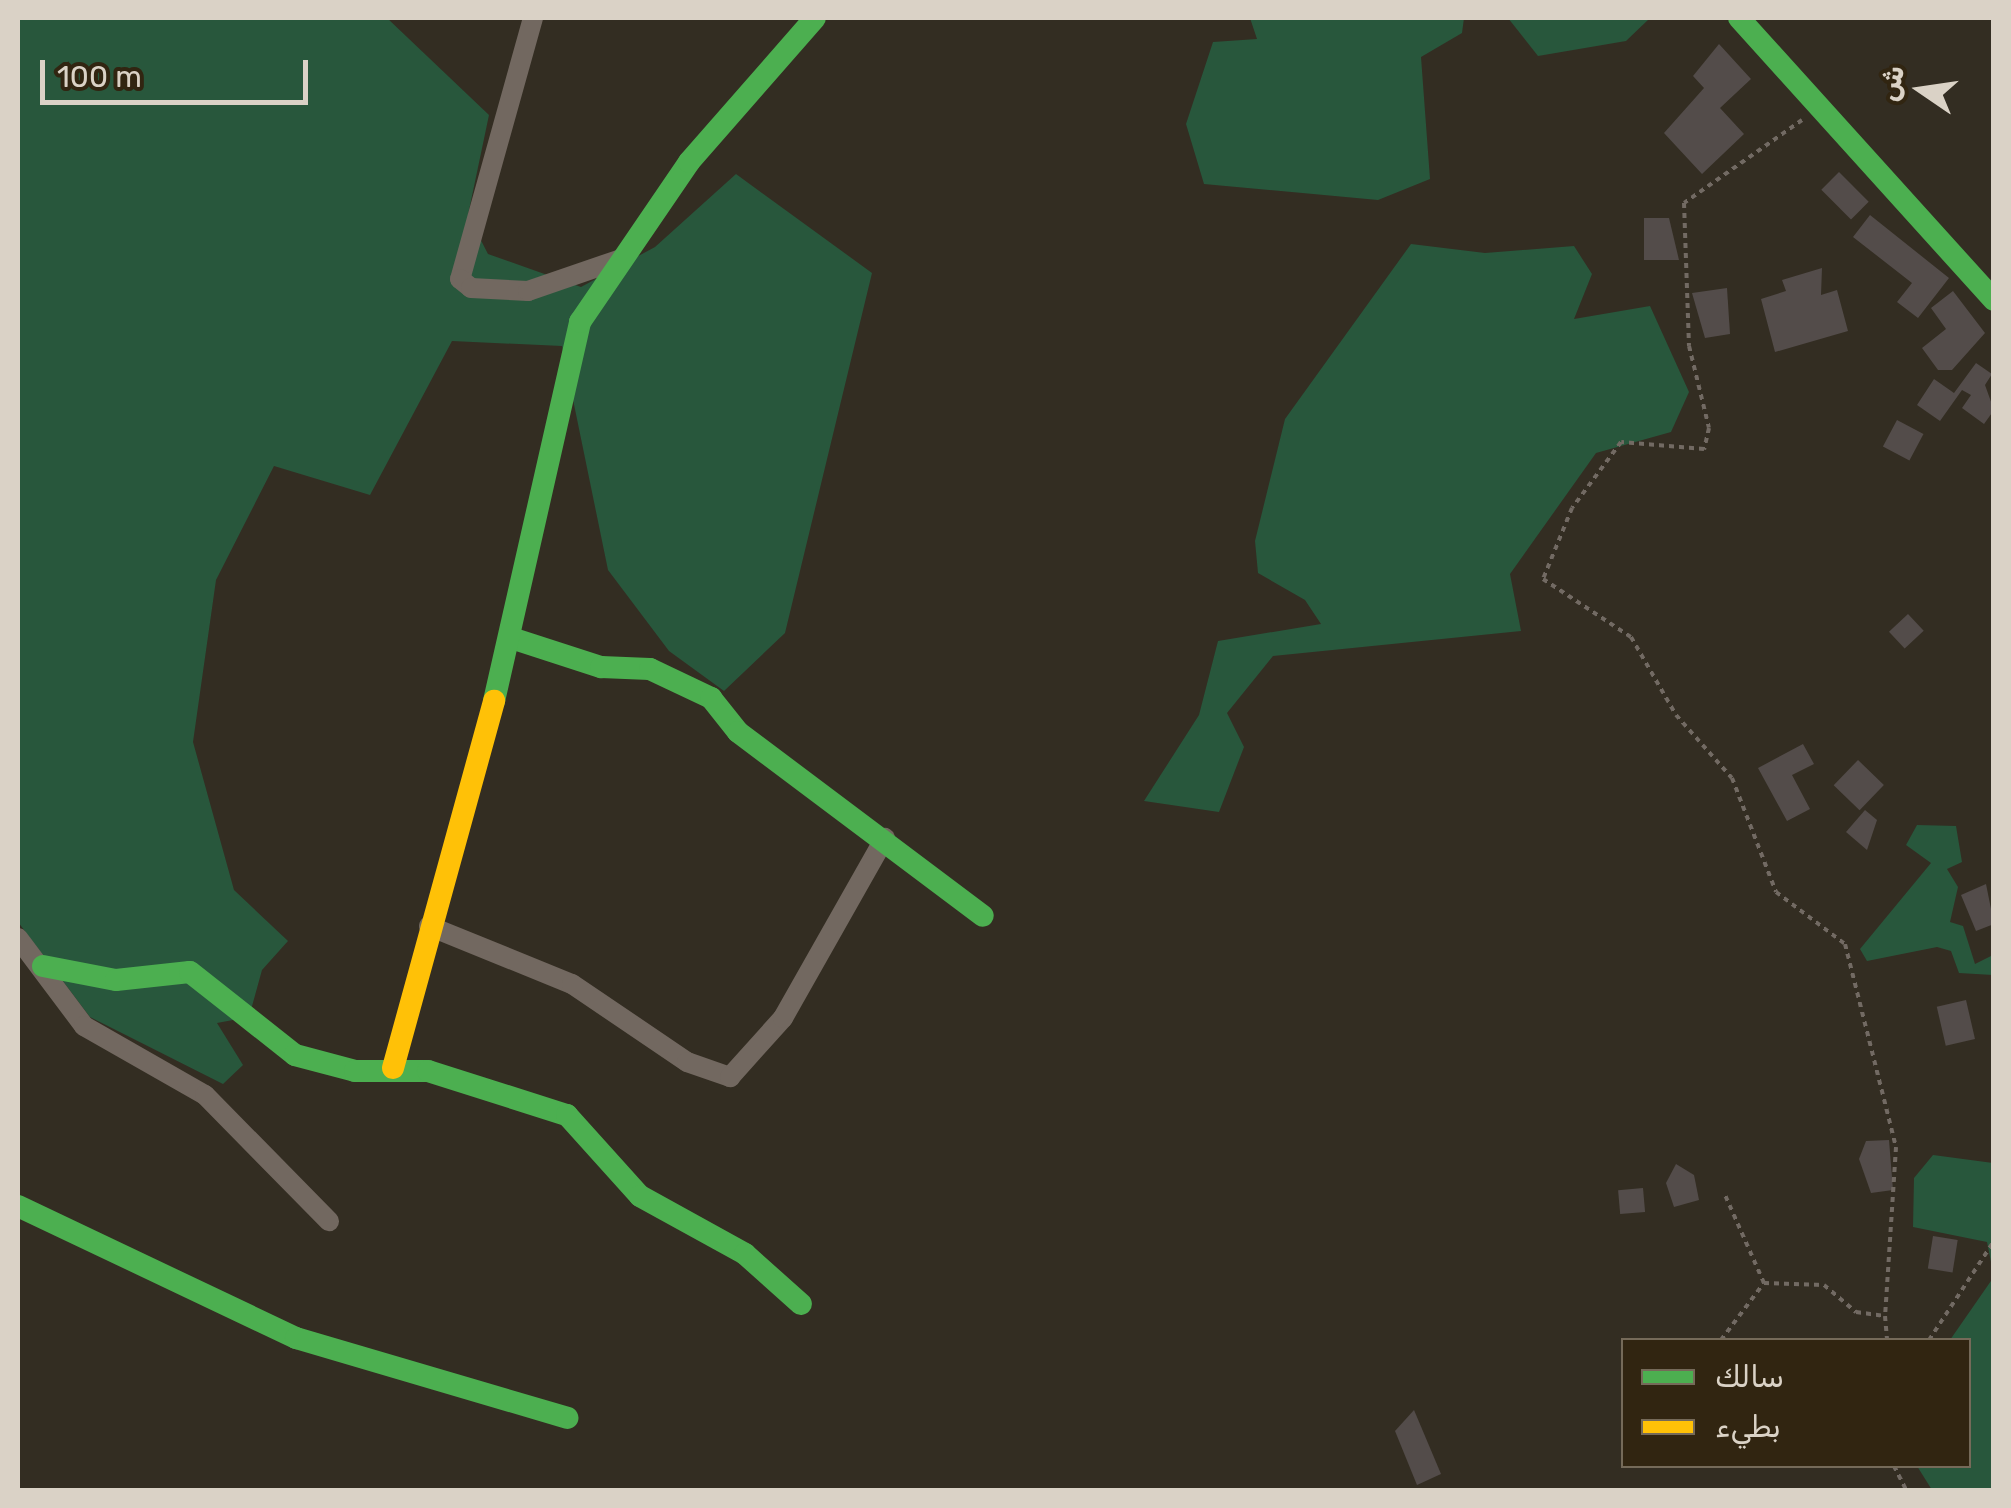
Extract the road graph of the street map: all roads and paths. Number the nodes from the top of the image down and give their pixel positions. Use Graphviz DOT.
graph roads {
  1 [pos="532,18"];
  2 [pos="815,18"];
  3 [pos="1738,18"];
  4 [pos="1818,106"];
  5 [pos="623,258"];
  6 [pos="1994,300"];
  7 [pos="511,638"];
  8 [pos="885,838"];
  9 [pos="982,916"];
  10 [pos="429,926"];
  11 [pos="18,938"];
  12 [pos="44,966"];
  13 [pos="393,1068"];
  14 [pos="1725,1195"];
  15 [pos="18,1206"];
  16 [pos="329,1221"];
  17 [pos="1994,1241"];
  18 [pos="1764,1282"];
  19 [pos="800,1304"];
  20 [pos="1885,1316"];
  21 [pos="1722,1338"];
  22 [pos="1887,1338"];
  23 [pos="1930,1338"];
  24 [pos="567,1418"];
  1 -- 5 [label="street"];
  2 -- 5 [label="street"];
  3 -- 4 [label="street"];
  4 -- 6 [label="street"];
  4 -- 20 [label="path"];
  5 -- 7 [label="street"];
  7 -- 8 [label="street"];
  7 -- 10 [label="street"];
  8 -- 9 [label="street"];
  8 -- 10 [label="street"];
  10 -- 13 [label="street"];
  11 -- 12 [label="street"];
  12 -- 13 [label="street"];
  12 -- 16 [label="street"];
  13 -- 19 [label="street"];
  14 -- 18 [label="path"];
  15 -- 24 [label="street"];
  17 -- 23 [label="path"];
  18 -- 20 [label="path"];
  18 -- 21 [label="path"];
  20 -- 22 [label="path"];
}
